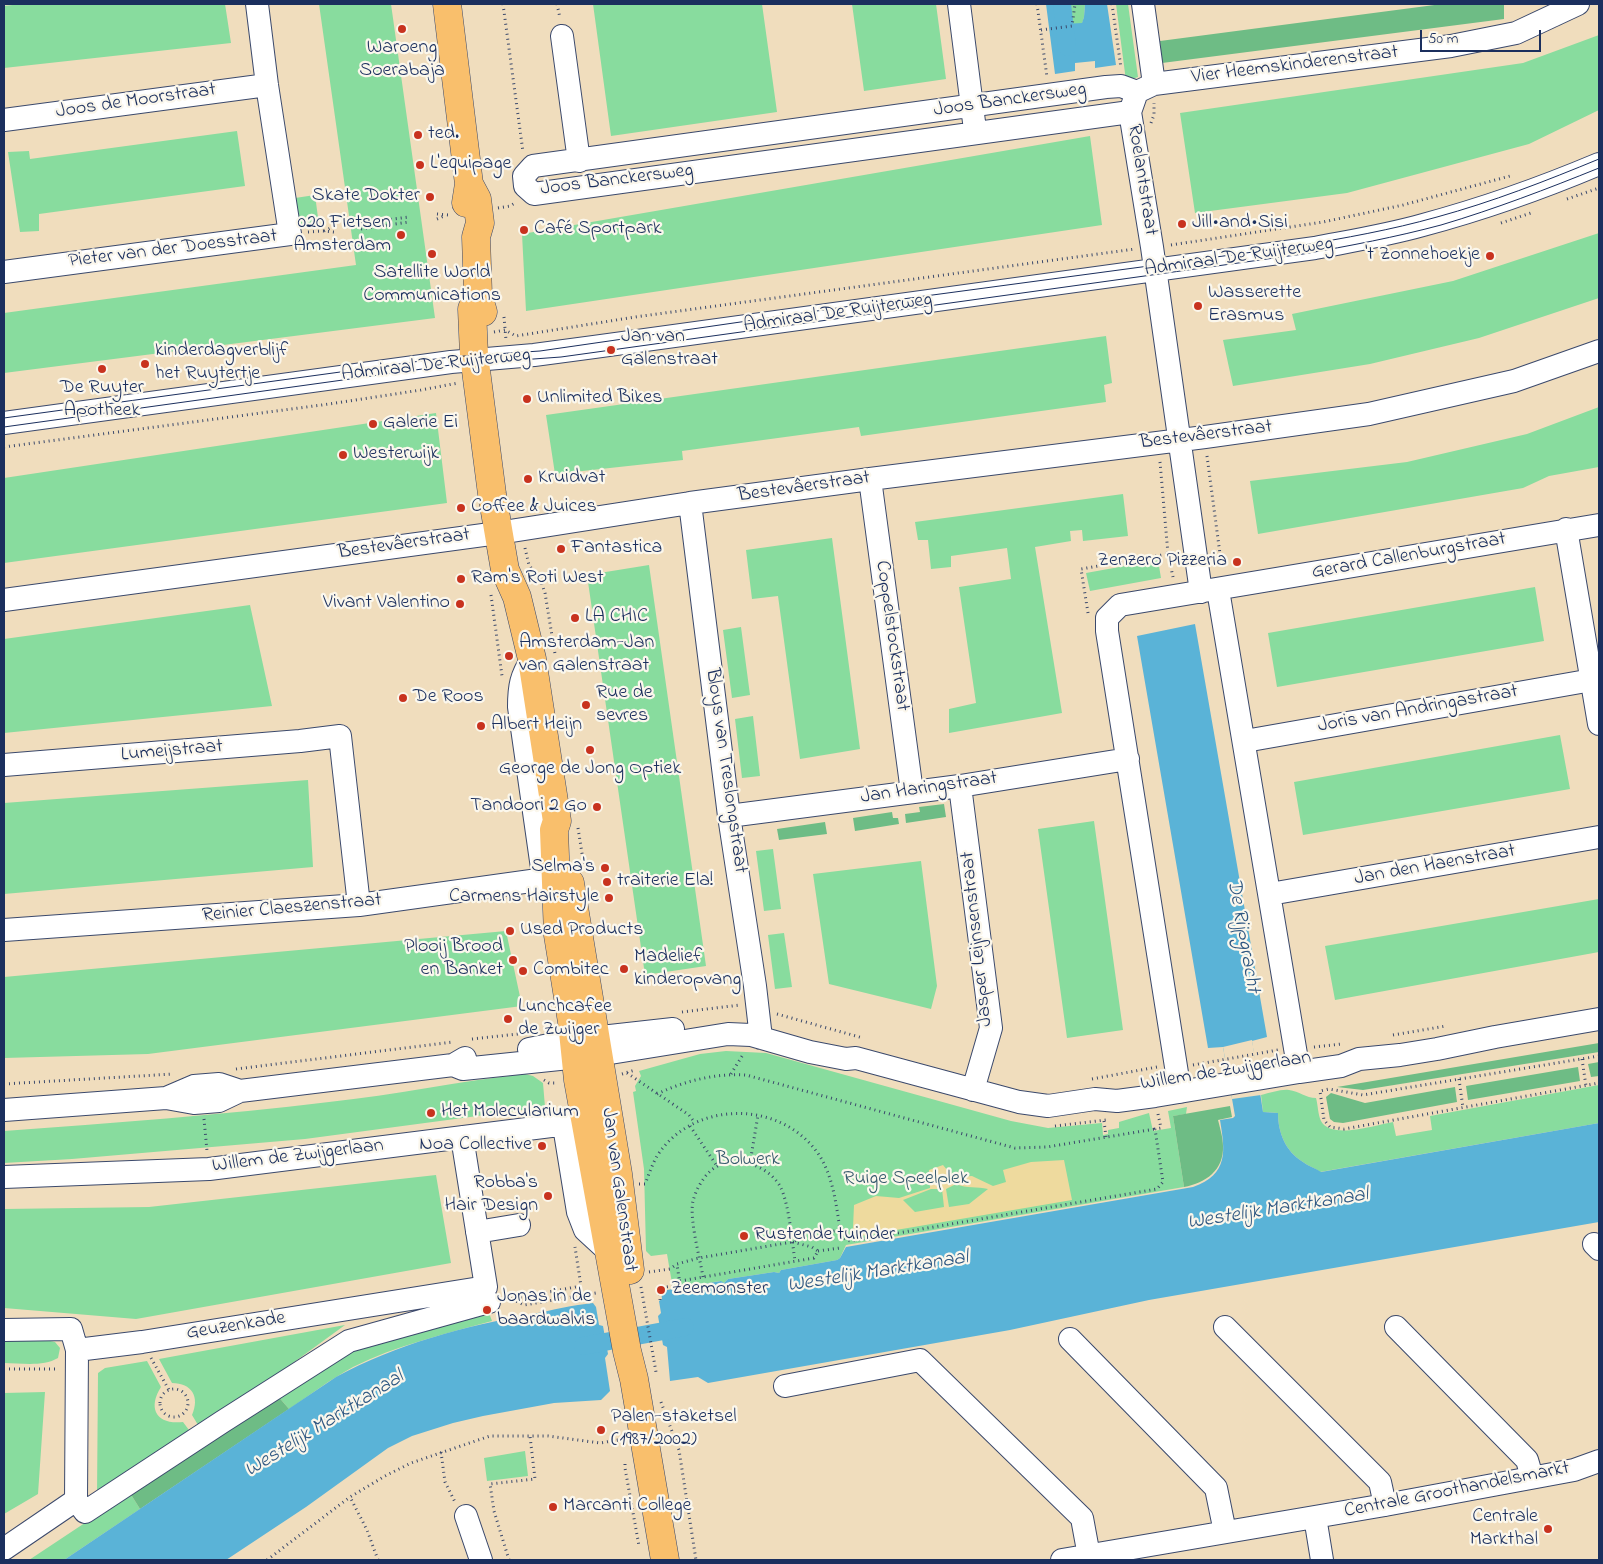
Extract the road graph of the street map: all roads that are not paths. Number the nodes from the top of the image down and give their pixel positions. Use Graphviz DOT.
graph roads {
  1 [pos="257,4"];
  2 [pos="446,4"];
  3 [pos="959,4"];
  4 [pos="1144,4"];
  5 [pos="1578,4"];
  6 [pos="1549,10"];
  7 [pos="562,36"];
  8 [pos="267,85"];
  9 [pos="1135,94"];
  10 [pos="972,107"];
  11 [pos="4,120"];
  12 [pos="975,133"];
  13 [pos="1599,149"];
  14 [pos="579,161"];
  15 [pos="1599,164"];
  16 [pos="1599,180"];
  17 [pos="1489,205"];
  18 [pos="1155,266"];
  19 [pos="4,272"];
  20 [pos="1599,352"];
  21 [pos="481,358"];
  22 [pos="4,423"];
  23 [pos="4,434"];
  24 [pos="1178,440"];
  25 [pos="870,479"];
  26 [pos="690,503"];
  27 [pos="1599,525"];
  28 [pos="1566,529"];
  29 [pos="504,532"];
  30 [pos="1210,591"];
  31 [pos="4,600"];
  32 [pos="532,659"];
  33 [pos="1592,680"];
  34 [pos="1599,724"];
  35 [pos="1245,741"];
  36 [pos="1128,759"];
  37 [pos="4,765"];
  38 [pos="960,786"];
  39 [pos="912,792"];
  40 [pos="729,816"];
  41 [pos="1599,837"];
  42 [pos="557,889"];
  43 [pos="1270,894"];
  44 [pos="359,906"];
  45 [pos="4,930"];
  46 [pos="1599,1019"];
  47 [pos="757,1029"];
  48 [pos="586,1048"];
  49 [pos="1297,1060"];
  50 [pos="1177,1078"];
  51 [pos="973,1090"];
  52 [pos="4,1110"];
  53 [pos="573,1117"];
  54 [pos="462,1137"];
  55 [pos="4,1177"];
  56 [pos="519,1225"];
  57 [pos="476,1232"];
  58 [pos="495,1296"];
  59 [pos="636,1320"];
  60 [pos="1396,1327"];
  61 [pos="1224,1328"];
  62 [pos="4,1330"];
  63 [pos="1070,1339"];
  64 [pos="641,1349"];
  65 [pos="77,1359"];
  66 [pos="785,1386"];
  67 [pos="1599,1461"];
  68 [pos="1532,1477"];
  69 [pos="76,1500"];
  70 [pos="1385,1505"];
  71 [pos="466,1516"];
  72 [pos="1315,1517"];
  73 [pos="1225,1532"];
  74 [pos="4,1549"];
  75 [pos="1088,1556"];
  76 [pos="481,1560"];
  77 [pos="665,1560"];
  78 [pos="678,1560"];
  79 [pos="1062,1560"];
  80 [pos="1322,1560"];
  1 -- 8 [label="street, Pieter van der Doesstraat"];
  2 -- 21 [label="main road, Jan van Galenstraat"];
  3 -- 10 [label="street"];
  4 -- 9 [label="street, Roelantstraat"];
  5 -- 6 [label="street, Vier Heemskinderenstraat"];
  6 -- 9 [label="street, Vier Heemskinderenstraat"];
  7 -- 14 [label="street"];
  8 -- 11 [label="street, Joos de Moorstraat"];
  8 -- 19 [label="street, Pieter van der Doesstraat"];
  9 -- 10 [label="street, Joos Banckersweg"];
  9 -- 12 [label="street, Joos Banckersweg"];
  9 -- 18 [label="street, Roelantstraat"];
  10 -- 12 [label="street"];
  10 -- 14 [label="street, Joos Banckersweg"];
  12 -- 14 [label="street, Joos Banckersweg"];
  13 -- 18 [label="street, Admiraal De Ruijterweg"];
  15 -- 17 [label="street, Admiraal De Ruijterweg"];
  16 -- 17 [label="street, Admiraal De Ruijterweg"];
  17 -- 18 [label="street, Admiraal De Ruijterweg"];
  18 -- 21 [label="street, Admiraal De Ruijterweg"];
  18 -- 24 [label="street, Roelantstraat"];
  20 -- 24 [label="street, Bestevâerstraat"];
  21 -- 22 [label="street, Admiraal De Ruijterweg"];
  21 -- 23 [label="street, Admiraal De Ruijterweg"];
  21 -- 29 [label="main road, Jan van Galenstraat"];
  24 -- 25 [label="street, Bestevâerstraat"];
  24 -- 30 [label="street, Roelantstraat"];
  25 -- 26 [label="street, Bestevâerstraat"];
  25 -- 39 [label="street, Coppelstockstraat"];
  26 -- 29 [label="street, Bestevâerstraat"];
  26 -- 40 [label="street, Bloys van Treslongstraat"];
  27 -- 28 [label="street, Gerard Callenburgstraat"];
  28 -- 30 [label="street, Gerard Callenburgstraat"];
  28 -- 33 [label="street"];
  29 -- 31 [label="street, Bestevâerstraat"];
  29 -- 32 [label="main road, Jan van Galenstraat"];
  30 -- 35 [label="street"];
  30 -- 36 [label="street"];
  32 -- 42 [label="main road, Jan van Galenstraat"];
  32 -- 42 [label="street, Jan van Galenstraat"];
  33 -- 34 [label="street"];
  33 -- 35 [label="street, Joris van Andringastraat"];
  35 -- 43 [label="street"];
  36 -- 38 [label="street, Jan Haringstraat"];
  36 -- 50 [label="street"];
  37 -- 44 [label="street, Lumeijstraat"];
  38 -- 39 [label="street, Jan Haringstraat"];
  38 -- 51 [label="street, Jasper Leijnsenstraat"];
  39 -- 40 [label="street, Jan Haringstraat"];
  40 -- 47 [label="street, Bloys van Treslongstraat"];
  41 -- 43 [label="street, Jan den Haenstraat"];
  42 -- 44 [label="street, Reinier Claeszenstraat"];
  42 -- 48 [label="main road, Jan van Galenstraat"];
  43 -- 49 [label="street"];
  44 -- 45 [label="street, Reinier Claeszenstraat"];
  46 -- 49 [label="street, Willem de Zwijgerlaan"];
  47 -- 48 [label="street, Willem de Zwijgerlaan"];
  47 -- 51 [label="street, Willem de Zwijgerlaan"];
  48 -- 52 [label="street, Willem de Zwijgerlaan"];
  48 -- 53 [label="main road, Jan van Galenstraat"];
  48 -- 59 [label="main road, Jan van Galenstraat"];
  49 -- 50 [label="street, Willem de Zwijgerlaan"];
  50 -- 51 [label="street, Willem de Zwijgerlaan"];
  53 -- 54 [label="street, Willem de Zwijgerlaan"];
  53 -- 59 [label="main road, Jan van Galenstraat"];
  54 -- 55 [label="street, Willem de Zwijgerlaan"];
  54 -- 57 [label="street"];
  56 -- 57 [label="street"];
  57 -- 58 [label="street"];
  58 -- 65 [label="street, Geuzenkade"];
  58 -- 69 [label="street"];
  59 -- 64 [label="main road, Jan van Galenstraat"];
  60 -- 68 [label="street"];
  61 -- 70 [label="street"];
  62 -- 65 [label="street"];
  63 -- 73 [label="street"];
  64 -- 77 [label="main road, Jan van Galenstraat"];
  64 -- 78 [label="main road, Jan van Galenstraat"];
  65 -- 69 [label="street"];
  66 -- 75 [label="street"];
  67 -- 68 [label="street, Centrale Groothandelsmarkt"];
  68 -- 70 [label="street, Centrale Groothandelsmarkt"];
  69 -- 74 [label="street"];
  70 -- 72 [label="street, Centrale Groothandelsmarkt"];
  71 -- 76 [label="street"];
  72 -- 73 [label="street, Centrale Groothandelsmarkt"];
  72 -- 80 [label="street"];
  73 -- 75 [label="street, Centrale Groothandelsmarkt"];
  75 -- 79 [label="street, Centrale Groothandelsmarkt"];
}
